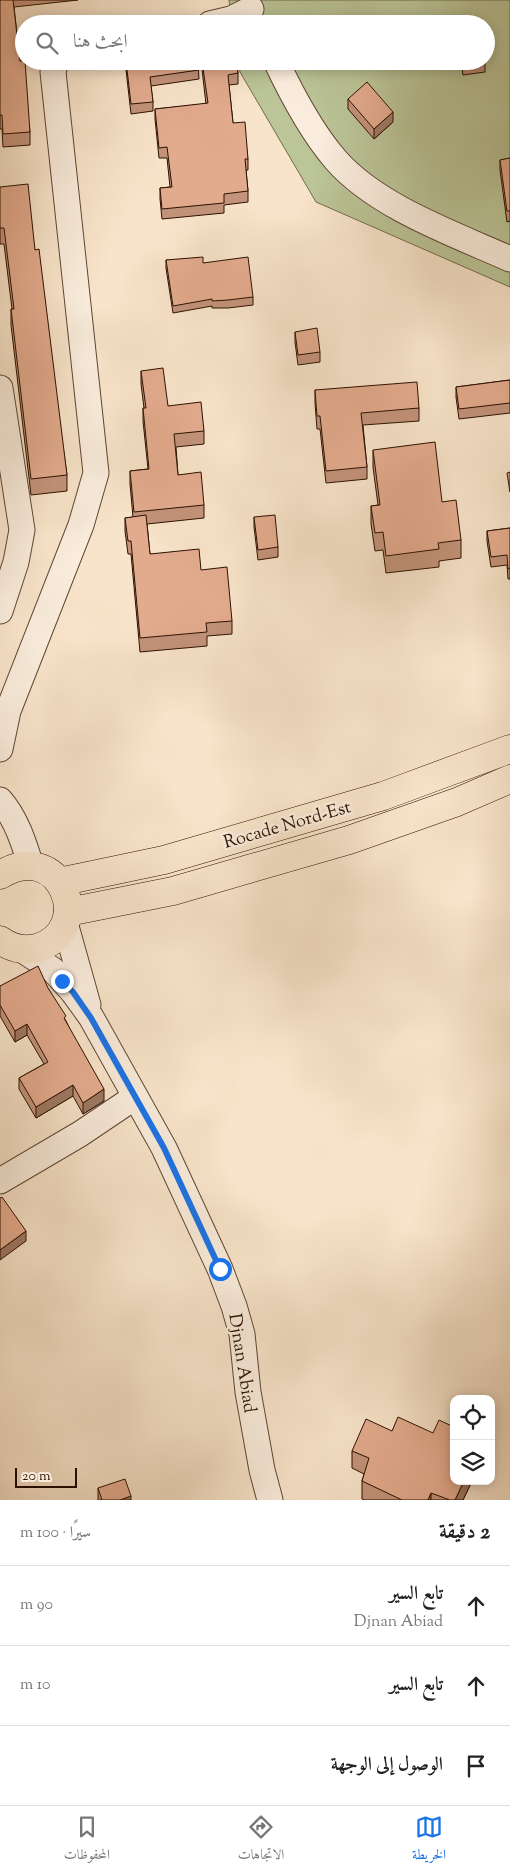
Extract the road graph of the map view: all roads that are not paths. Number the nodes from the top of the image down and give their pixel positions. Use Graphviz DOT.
graph roads {
  1 [pos="53,70"];
  2 [pos="281,70"];
  3 [pos="510,259"];
  4 [pos="0,388"];
  5 [pos="0,611"];
  6 [pos="0,749"];
  7 [pos="510,749"];
  8 [pos="510,778"];
  9 [pos="0,800"];
  10 [pos="31,866"];
  11 [pos="0,875"];
  12 [pos="59,882"];
  13 [pos="66,918"];
  14 [pos="8,945"];
  15 [pos="91,1018"];
  16 [pos="135,1096"];
  17 [pos="0,1181"];
  18 [pos="270,1500"];
  1 -- 6 [label="street"];
  2 -- 3 [label="street"];
  4 -- 5 [label="street"];
  7 -- 12 [label="highway, Rocade Nord-Est"];
  8 -- 13 [label="highway, Rocade Nord-Est"];
  9 -- 10 [label="street"];
  10 -- 11 [label="highway"];
  10 -- 12 [label="highway"];
  12 -- 13 [label="highway"];
  13 -- 14 [label="highway"];
  13 -- 15 [label="street"];
  14 -- 15 [label="street"];
  15 -- 16 [label="street, Djnan Abiad"];
  16 -- 17 [label="street"];
  16 -- 18 [label="street, Djnan Abiad"];
}
